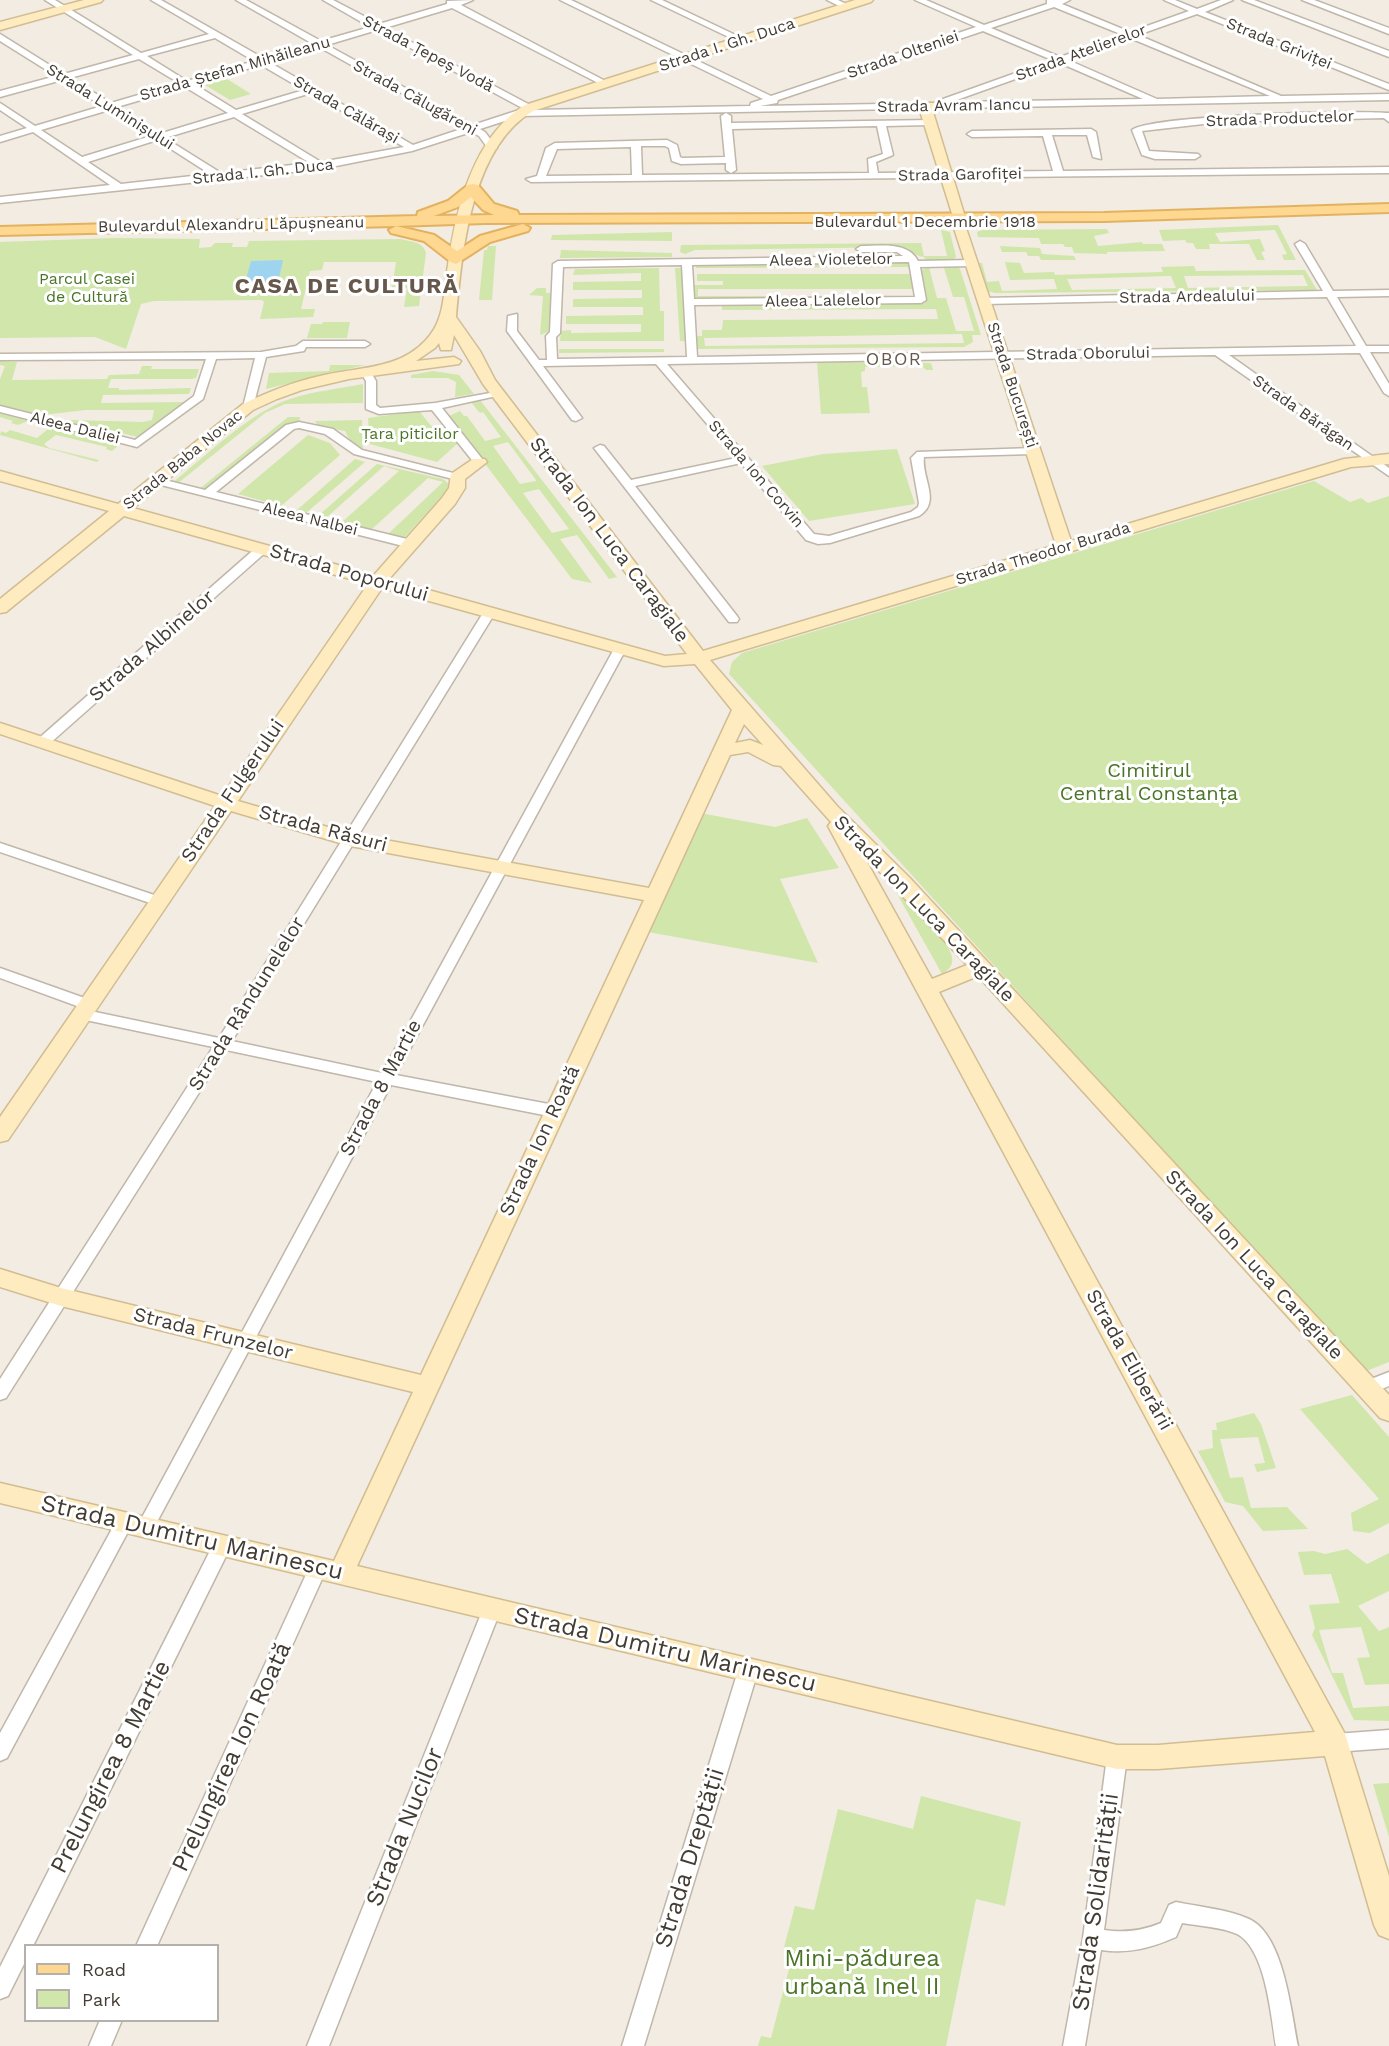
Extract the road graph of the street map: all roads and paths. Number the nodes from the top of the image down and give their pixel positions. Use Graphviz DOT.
graph roads {
  1 [pos="48,0"];
  2 [pos="97,0"];
  3 [pos="155,0"];
  4 [pos="240,0"];
  5 [pos="327,0"];
  6 [pos="469,0"];
  7 [pos="564,0"];
  8 [pos="655,0"];
  9 [pos="831,0"];
  10 [pos="867,0"];
  11 [pos="918,0"];
  12 [pos="1044,0"];
  13 [pos="1066,0"];
  14 [pos="1168,0"];
  15 [pos="1229,0"];
  16 [pos="1246,0"];
  17 [pos="1306,0"];
  18 [pos="449,2"];
  19 [pos="1054,4"];
  20 [pos="846,6"];
  21 [pos="63,9"];
  22 [pos="1197,12"];
  23 [pos="0,26"];
  24 [pos="378,27"];
  25 [pos="984,28"];
  26 [pos="1389,31"];
  27 [pos="216,35"];
  28 [pos="1130,35"];
  29 [pos="0,37"];
  30 [pos="742,40"];
  31 [pos="320,44"];
  32 [pos="1389,54"];
  33 [pos="140,56"];
  34 [pos="685,58"];
  35 [pos="1061,60"];
  36 [pos="261,61"];
  37 [pos="63,77"];
  38 [pos="186,84"];
  39 [pos="607,84"];
  40 [pos="1389,87"];
  41 [pos="312,90"];
  42 [pos="0,94"];
  43 [pos="1389,97"];
  44 [pos="1284,99"];
  45 [pos="771,100"];
  46 [pos="1157,102"];
  47 [pos="0,106"];
  48 [pos="110,106"];
  49 [pos="932,106"];
  50 [pos="790,109"];
  51 [pos="725,110"];
  52 [pos="740,110"];
  53 [pos="524,111"];
  54 [pos="236,114"];
  55 [pos="1388,117"];
  56 [pos="929,122"];
  57 [pos="881,123"];
  58 [pos="727,126"];
  59 [pos="470,128"];
  60 [pos="33,129"];
  61 [pos="502,133"];
  62 [pos="1047,133"];
  63 [pos="972,134"];
  64 [pos="482,135"];
  65 [pos="158,137"];
  66 [pos="0,139"];
  67 [pos="636,144"];
  68 [pos="412,148"];
  69 [pos="492,148"];
  70 [pos="1155,156"];
  71 [pos="1195,156"];
  72 [pos="1098,157"];
  73 [pos="730,160"];
  74 [pos="80,161"];
  75 [pos="321,166"];
  76 [pos="1389,170"];
  77 [pos="1161,173"];
  78 [pos="1059,174"];
  79 [pos="944,175"];
  80 [pos="874,176"];
  81 [pos="221,177"];
  82 [pos="732,177"];
  83 [pos="637,178"];
  84 [pos="0,186"];
  85 [pos="121,188"];
  86 [pos="473,188"];
  87 [pos="17,198"];
  88 [pos="0,200"];
  89 [pos="1389,208"];
  90 [pos="1389,214"];
  91 [pos="561,219"];
  92 [pos="958,220"];
  93 [pos="392,222"];
  94 [pos="462,223"];
  95 [pos="537,226"];
  96 [pos="376,228"];
  97 [pos="0,233"];
  98 [pos="1300,244"];
  99 [pos="456,259"];
  100 [pos="908,259"];
  101 [pos="687,261"];
  102 [pos="972,263"];
  103 [pos="1389,293"];
  104 [pos="1330,294"];
  105 [pos="984,301"];
  106 [pos="689,302"];
  107 [pos="513,316"];
  108 [pos="449,318"];
  109 [pos="365,344"];
  110 [pos="446,347"];
  111 [pos="471,350"];
  112 [pos="1363,350"];
  113 [pos="1389,350"];
  114 [pos="1218,352"];
  115 [pos="212,355"];
  116 [pos="261,355"];
  117 [pos="1002,355"];
  118 [pos="0,357"];
  119 [pos="658,360"];
  120 [pos="692,360"];
  121 [pos="456,361"];
  122 [pos="552,362"];
  123 [pos="534,363"];
  124 [pos="394,367"];
  125 [pos="366,373"];
  126 [pos="493,387"];
  127 [pos="1389,393"];
  128 [pos="435,406"];
  129 [pos="248,407"];
  130 [pos="0,409"];
  131 [pos="576,418"];
  132 [pos="600,448"];
  133 [pos="1033,451"];
  134 [pos="745,459"];
  135 [pos="1389,459"];
  136 [pos="1370,460"];
  137 [pos="479,462"];
  138 [pos="1389,473"];
  139 [pos="0,476"];
  140 [pos="456,477"];
  141 [pos="157,481"];
  142 [pos="627,484"];
  143 [pos="208,493"];
  144 [pos="121,510"];
  145 [pos="411,544"];
  146 [pos="1065,548"];
  147 [pos="262,549"];
  148 [pos="378,582"];
  149 [pos="0,608"];
  150 [pos="489,613"];
  151 [pos="733,619"];
  152 [pos="677,630"];
  153 [pos="743,644"];
  154 [pos="620,649"];
  155 [pos="699,658"];
  156 [pos="664,661"];
  157 [pos="721,686"];
  158 [pos="742,709"];
  159 [pos="0,729"];
  160 [pos="43,742"];
  161 [pos="721,751"];
  162 [pos="794,768"];
  163 [pos="225,803"];
  164 [pos="831,811"];
  165 [pos="350,840"];
  166 [pos="0,847"];
  167 [pos="500,867"];
  168 [pos="654,895"];
  169 [pos="158,902"];
  170 [pos="981,967"];
  171 [pos="0,973"];
  172 [pos="927,989"];
  173 [pos="84,1009"];
  174 [pos="222,1045"];
  175 [pos="386,1079"];
  176 [pos="554,1111"];
  177 [pos="3,1124"];
  178 [pos="0,1278"];
  179 [pos="61,1296"];
  180 [pos="245,1342"];
  181 [pos="1389,1379"];
  182 [pos="427,1386"];
  183 [pos="1367,1388"];
  184 [pos="0,1393"];
  185 [pos="1389,1411"];
  186 [pos="0,1493"];
  187 [pos="135,1525"];
  188 [pos="222,1546"];
  189 [pos="329,1571"];
  190 [pos="492,1609"];
  191 [pos="748,1671"];
  192 [pos="1389,1739"];
  193 [pos="1335,1743"];
  194 [pos="0,1752"];
  195 [pos="1116,1757"];
  196 [pos="1389,1925"];
  197 [pos="1093,1938"];
  198 [pos="147,1944"];
  199 [pos="0,1989"];
  200 [pos="110,2022"];
  201 [pos="100,2046"];
  202 [pos="318,2046"];
  203 [pos="633,2046"];
  204 [pos="1074,2046"];
  205 [pos="1287,2046"];
  1 -- 21 [label="street"];
  2 -- 21 [label="street"];
  3 -- 27 [label="street, Strada Călărași"];
  4 -- 31 [label="street, Strada Călugăreni"];
  5 -- 24 [label="street, Strada Țepeș Vodă"];
  6 -- 18 [label="street, Strada Ștefan Mihăileanu"];
  7 -- 34 [label="street"];
  8 -- 30 [label="street"];
  9 -- 20 [label="street"];
  10 -- 20 [label="street, Strada I. Gh. Duca"];
  11 -- 25 [label="street"];
  12 -- 19 [label="street"];
  13 -- 19 [label="street, Strada Olteniei"];
  14 -- 22 [label="street, Strada Griviței"];
  15 -- 22 [label="street, Strada Atelierelor"];
  16 -- 32 [label="street"];
  17 -- 26 [label="street"];
  18 -- 24 [label="street, Strada Ștefan Mihăileanu"];
  18 -- 39 [label="street"];
  19 -- 25 [label="street, Strada Olteniei"];
  19 -- 28 [label="street"];
  20 -- 30 [label="street, Strada I. Gh. Duca"];
  21 -- 23 [label="street"];
  21 -- 33 [label="street"];
  22 -- 28 [label="street, Strada Atelierelor"];
  22 -- 40 [label="street, Strada Griviței"];
  24 -- 31 [label="street, Strada Ștefan Mihăileanu"];
  24 -- 53 [label="street, Strada Țepeș Vodă"];
  25 -- 35 [label="street"];
  25 -- 45 [label="street, Strada Olteniei"];
  27 -- 33 [label="street"];
  27 -- 36 [label="street, Strada Călărași"];
  28 -- 35 [label="street, Strada Atelierelor"];
  28 -- 44 [label="street"];
  29 -- 37 [label="street, Strada Luminișului"];
  30 -- 34 [label="street, Strada I. Gh. Duca"];
  31 -- 36 [label="street, Strada Ștefan Mihăileanu"];
  31 -- 59 [label="street, Strada Călugăreni"];
  33 -- 37 [label="street"];
  33 -- 38 [label="street"];
  34 -- 39 [label="street, Strada I. Gh. Duca"];
  34 -- 45 [label="street"];
  35 -- 46 [label="street"];
  35 -- 49 [label="street, Strada Atelierelor"];
  36 -- 38 [label="street, Strada Ștefan Mihăileanu"];
  36 -- 41 [label="street, Strada Călărași"];
  37 -- 42 [label="street"];
  37 -- 48 [label="street, Strada Luminișului"];
  38 -- 48 [label="street, Strada Ștefan Mihăileanu"];
  38 -- 54 [label="street"];
  39 -- 53 [label="street, Strada I. Gh. Duca"];
  41 -- 54 [label="street"];
  41 -- 68 [label="street, Strada Călărași"];
  43 -- 44 [label="street, Strada Avram Iancu"];
  44 -- 46 [label="street, Strada Avram Iancu"];
  45 -- 50 [label="street"];
  45 -- 52 [label="street, Strada Olteniei"];
  46 -- 49 [label="street, Strada Avram Iancu"];
  47 -- 60 [label="street"];
  48 -- 60 [label="street, Strada Ștefan Mihăileanu"];
  48 -- 65 [label="street, Strada Luminișului"];
  49 -- 50 [label="street, Strada Avram Iancu"];
  49 -- 56 [label="street, Strada București"];
  50 -- 52 [label="street, Strada Avram Iancu"];
  51 -- 52 [label="street, Strada Avram Iancu"];
  51 -- 53 [label="street, Strada Avram Iancu"];
  51 -- 58 [label="street"];
  53 -- 59 [label="street, Strada I. Gh. Duca"];
  53 -- 61 [label="street"];
  54 -- 65 [label="street"];
  54 -- 75 [label="street"];
  55 -- 70 [label="street, Strada Productelor"];
  56 -- 57 [label="street"];
  56 -- 79 [label="street, Strada București"];
  57 -- 58 [label="street"];
  57 -- 80 [label="street"];
  58 -- 73 [label="street"];
  59 -- 64 [label="street, Strada Călugăreni"];
  59 -- 68 [label="street, Strada I. Gh. Duca"];
  60 -- 66 [label="street, Strada Ștefan Mihăileanu"];
  60 -- 74 [label="street"];
  61 -- 64 [label="street"];
  61 -- 69 [label="street"];
  62 -- 63 [label="street"];
  62 -- 72 [label="street"];
  62 -- 78 [label="street"];
  64 -- 69 [label="street, Strada Călugăreni"];
  65 -- 74 [label="street"];
  65 -- 81 [label="street, Strada Luminișului"];
  67 -- 73 [label="street"];
  67 -- 83 [label="street"];
  67 -- 83 [label="street, Strada Garofiței"];
  68 -- 75 [label="street, Strada I. Gh. Duca"];
  69 -- 86 [label="street"];
  70 -- 71 [label="street"];
  70 -- 77 [label="street"];
  73 -- 82 [label="street"];
  74 -- 85 [label="street"];
  75 -- 81 [label="street, Strada I. Gh. Duca"];
  76 -- 77 [label="street, Strada Garofiței"];
  77 -- 78 [label="street, Strada Garofiței"];
  78 -- 79 [label="street, Strada Garofiței"];
  79 -- 80 [label="street, Strada Garofiței"];
  79 -- 92 [label="street, Strada București"];
  80 -- 82 [label="street, Strada Garofiței"];
  81 -- 85 [label="street, Strada I. Gh. Duca"];
  82 -- 83 [label="street, Strada Garofiței"];
  84 -- 87 [label="street"];
  85 -- 87 [label="street, Strada I. Gh. Duca"];
  86 -- 91 [label="main road"];
  86 -- 93 [label="main road"];
  86 -- 94 [label="street"];
  87 -- 88 [label="street, Strada I. Gh. Duca"];
  89 -- 92 [label="main road, Bulevardul 1 Decembrie 1918"];
  90 -- 92 [label="main road, Bulevardul 1 Decembrie 1918"];
  91 -- 92 [label="main road, Bulevardul 1 Decembrie 1918"];
  91 -- 94 [label="main road, Bulevardul 1 Decembrie 1918"];
  92 -- 95 [label="main road, Bulevardul 1 Decembrie 1918"];
  92 -- 102 [label="street, Strada București"];
  93 -- 94 [label="main road, Bulevardul Alexandru Lăpușneanu"];
  93 -- 97 [label="main road, Bulevardul Alexandru Lăpușneanu"];
  94 -- 95 [label="main road, Bulevardul 1 Decembrie 1918"];
  94 -- 96 [label="main road, Bulevardul Alexandru Lăpușneanu"];
  94 -- 99 [label="street"];
  95 -- 99 [label="main road"];
  96 -- 97 [label="main road, Bulevardul Alexandru Lăpușneanu"];
  96 -- 99 [label="main road"];
  98 -- 104 [label="street"];
  99 -- 108 [label="street"];
  100 -- 101 [label="street, Aleea Violetelor"];
  100 -- 102 [label="street, Aleea Violetelor"];
  100 -- 106 [label="street, Aleea Lalelelor"];
  101 -- 106 [label="street"];
  101 -- 122 [label="street, Aleea Violetelor"];
  102 -- 105 [label="street, Strada București"];
  103 -- 104 [label="street, Strada Ardealului"];
  104 -- 105 [label="street, Strada Ardealului"];
  104 -- 112 [label="street"];
  105 -- 117 [label="street, Strada București"];
  106 -- 120 [label="street"];
  107 -- 123 [label="street"];
  108 -- 110 [label="street"];
  108 -- 111 [label="street, Strada Ion Luca Caragiale"];
  108 -- 124 [label="street"];
  109 -- 116 [label="street"];
  110 -- 111 [label="street"];
  110 -- 121 [label="street"];
  110 -- 124 [label="street, Strada Baba Novac"];
  111 -- 121 [label="street"];
  111 -- 126 [label="street, Strada Ion Luca Caragiale"];
  112 -- 113 [label="street, Strada Oborului"];
  112 -- 114 [label="street, Strada Oborului"];
  112 -- 127 [label="street"];
  114 -- 117 [label="street, Strada Oborului"];
  114 -- 136 [label="street, Strada Bărăgan"];
  115 -- 116 [label="street"];
  115 -- 118 [label="street"];
  115 -- 130 [label="street, Aleea Daliei"];
  116 -- 129 [label="street"];
  117 -- 120 [label="street, Strada Oborului"];
  117 -- 133 [label="street, Strada București"];
  119 -- 120 [label="street, Strada Oborului"];
  119 -- 122 [label="street, Strada Oborului"];
  119 -- 134 [label="street, Strada Ion Corvin"];
  121 -- 124 [label="street, Strada Baba Novac"];
  121 -- 126 [label="street, Strada Ion Luca Caragiale"];
  122 -- 123 [label="street, Strada Oborului"];
  123 -- 131 [label="street"];
  124 -- 125 [label="street, Strada Baba Novac"];
  125 -- 128 [label="street"];
  125 -- 129 [label="street, Strada Baba Novac"];
  126 -- 128 [label="street"];
  126 -- 152 [label="street, Strada Ion Luca Caragiale"];
  128 -- 137 [label="street"];
  129 -- 141 [label="street, Strada Baba Novac"];
  132 -- 142 [label="street"];
  133 -- 134 [label="street, Strada Ion Corvin"];
  133 -- 146 [label="street, Strada București"];
  134 -- 142 [label="street"];
  135 -- 136 [label="street, Strada Theodor Burada"];
  136 -- 138 [label="street, Strada Bărăgan"];
  136 -- 146 [label="street, Strada Theodor Burada"];
  137 -- 140 [label="street"];
  139 -- 144 [label="street, Strada Poporului"];
  140 -- 143 [label="street"];
  140 -- 145 [label="street, Strada Fulgerului"];
  141 -- 143 [label="street, Aleea Nalbei"];
  141 -- 144 [label="street, Strada Baba Novac"];
  142 -- 151 [label="street"];
  143 -- 145 [label="street, Aleea Nalbei"];
  144 -- 147 [label="street, Strada Poporului"];
  144 -- 149 [label="street, Strada Baba Novac"];
  145 -- 148 [label="street, Strada Fulgerului"];
  146 -- 153 [label="street, Strada Theodor Burada"];
  147 -- 148 [label="street, Strada Poporului"];
  147 -- 160 [label="street, Strada Albinelor"];
  148 -- 150 [label="street, Strada Poporului"];
  148 -- 163 [label="street, Strada Fulgerului"];
  150 -- 154 [label="street, Strada Poporului"];
  150 -- 165 [label="street, Strada Rândunelelor"];
  152 -- 153 [label="street"];
  152 -- 155 [label="street, Strada Ion Luca Caragiale"];
  153 -- 155 [label="street, Strada Theodor Burada"];
  153 -- 157 [label="street"];
  154 -- 156 [label="street, Strada Poporului"];
  154 -- 167 [label="street, Strada 8 Martie"];
  155 -- 156 [label="street, Strada Poporului"];
  155 -- 157 [label="street, Strada Ion Luca Caragiale"];
  156 -- 157 [label="street"];
  157 -- 158 [label="street, Strada Ion Luca Caragiale"];
  158 -- 161 [label="street, Strada Ion Roată"];
  158 -- 162 [label="street, Strada Ion Luca Caragiale"];
  159 -- 160 [label="street, Strada Răsuri"];
  160 -- 163 [label="street, Strada Răsuri"];
  161 -- 162 [label="street"];
  161 -- 168 [label="street, Strada Ion Roată"];
  162 -- 164 [label="street, Strada Ion Luca Caragiale"];
  163 -- 165 [label="street, Strada Răsuri"];
  163 -- 169 [label="street, Strada Fulgerului"];
  164 -- 170 [label="street, Strada Ion Luca Caragiale"];
  164 -- 172 [label="street, Strada Eliberării"];
  165 -- 167 [label="street, Strada Răsuri"];
  165 -- 174 [label="street, Strada Rândunelelor"];
  166 -- 169 [label="street"];
  167 -- 168 [label="street, Strada Răsuri"];
  167 -- 175 [label="street, Strada 8 Martie"];
  168 -- 176 [label="street, Strada Ion Roată"];
  169 -- 173 [label="street, Strada Fulgerului"];
  170 -- 172 [label="street"];
  170 -- 183 [label="street, Strada Ion Luca Caragiale"];
  171 -- 173 [label="street"];
  172 -- 193 [label="street, Strada Eliberării"];
  173 -- 174 [label="street"];
  173 -- 177 [label="street, Strada Fulgerului"];
  174 -- 175 [label="street"];
  174 -- 179 [label="street, Strada Rândunelelor"];
  175 -- 176 [label="street"];
  175 -- 180 [label="street, Strada 8 Martie"];
  176 -- 182 [label="street, Strada Ion Roată"];
  178 -- 179 [label="street, Strada Frunzelor"];
  179 -- 180 [label="street, Strada Frunzelor"];
  179 -- 184 [label="street, Strada Rândunelelor"];
  180 -- 182 [label="street, Strada Frunzelor"];
  180 -- 187 [label="street, Strada 8 Martie"];
  181 -- 183 [label="street"];
  182 -- 189 [label="street, Strada Ion Roată"];
  183 -- 185 [label="street, Strada Ion Luca Caragiale"];
  186 -- 187 [label="street, Strada Dumitru Marinescu"];
  187 -- 188 [label="street, Strada Dumitru Marinescu"];
  187 -- 194 [label="street, Strada 8 Martie"];
  188 -- 189 [label="street, Strada Dumitru Marinescu"];
  188 -- 199 [label="street, Prelungirea 8 Martie"];
  189 -- 190 [label="street, Strada Dumitru Marinescu"];
  189 -- 198 [label="street, Prelungirea Ion Roată"];
  190 -- 191 [label="street, Strada Dumitru Marinescu"];
  190 -- 202 [label="street, Strada Nucilor"];
  191 -- 195 [label="street, Strada Dumitru Marinescu"];
  191 -- 203 [label="street, Strada Dreptății"];
  192 -- 193 [label="street"];
  193 -- 195 [label="street, Strada Dumitru Marinescu"];
  193 -- 196 [label="street, Strada Eliberării"];
  195 -- 197 [label="street, Strada Solidarității"];
  197 -- 204 [label="street, Strada Solidarității"];
  197 -- 205 [label="street"];
  200 -- 201 [label="street"];
}
